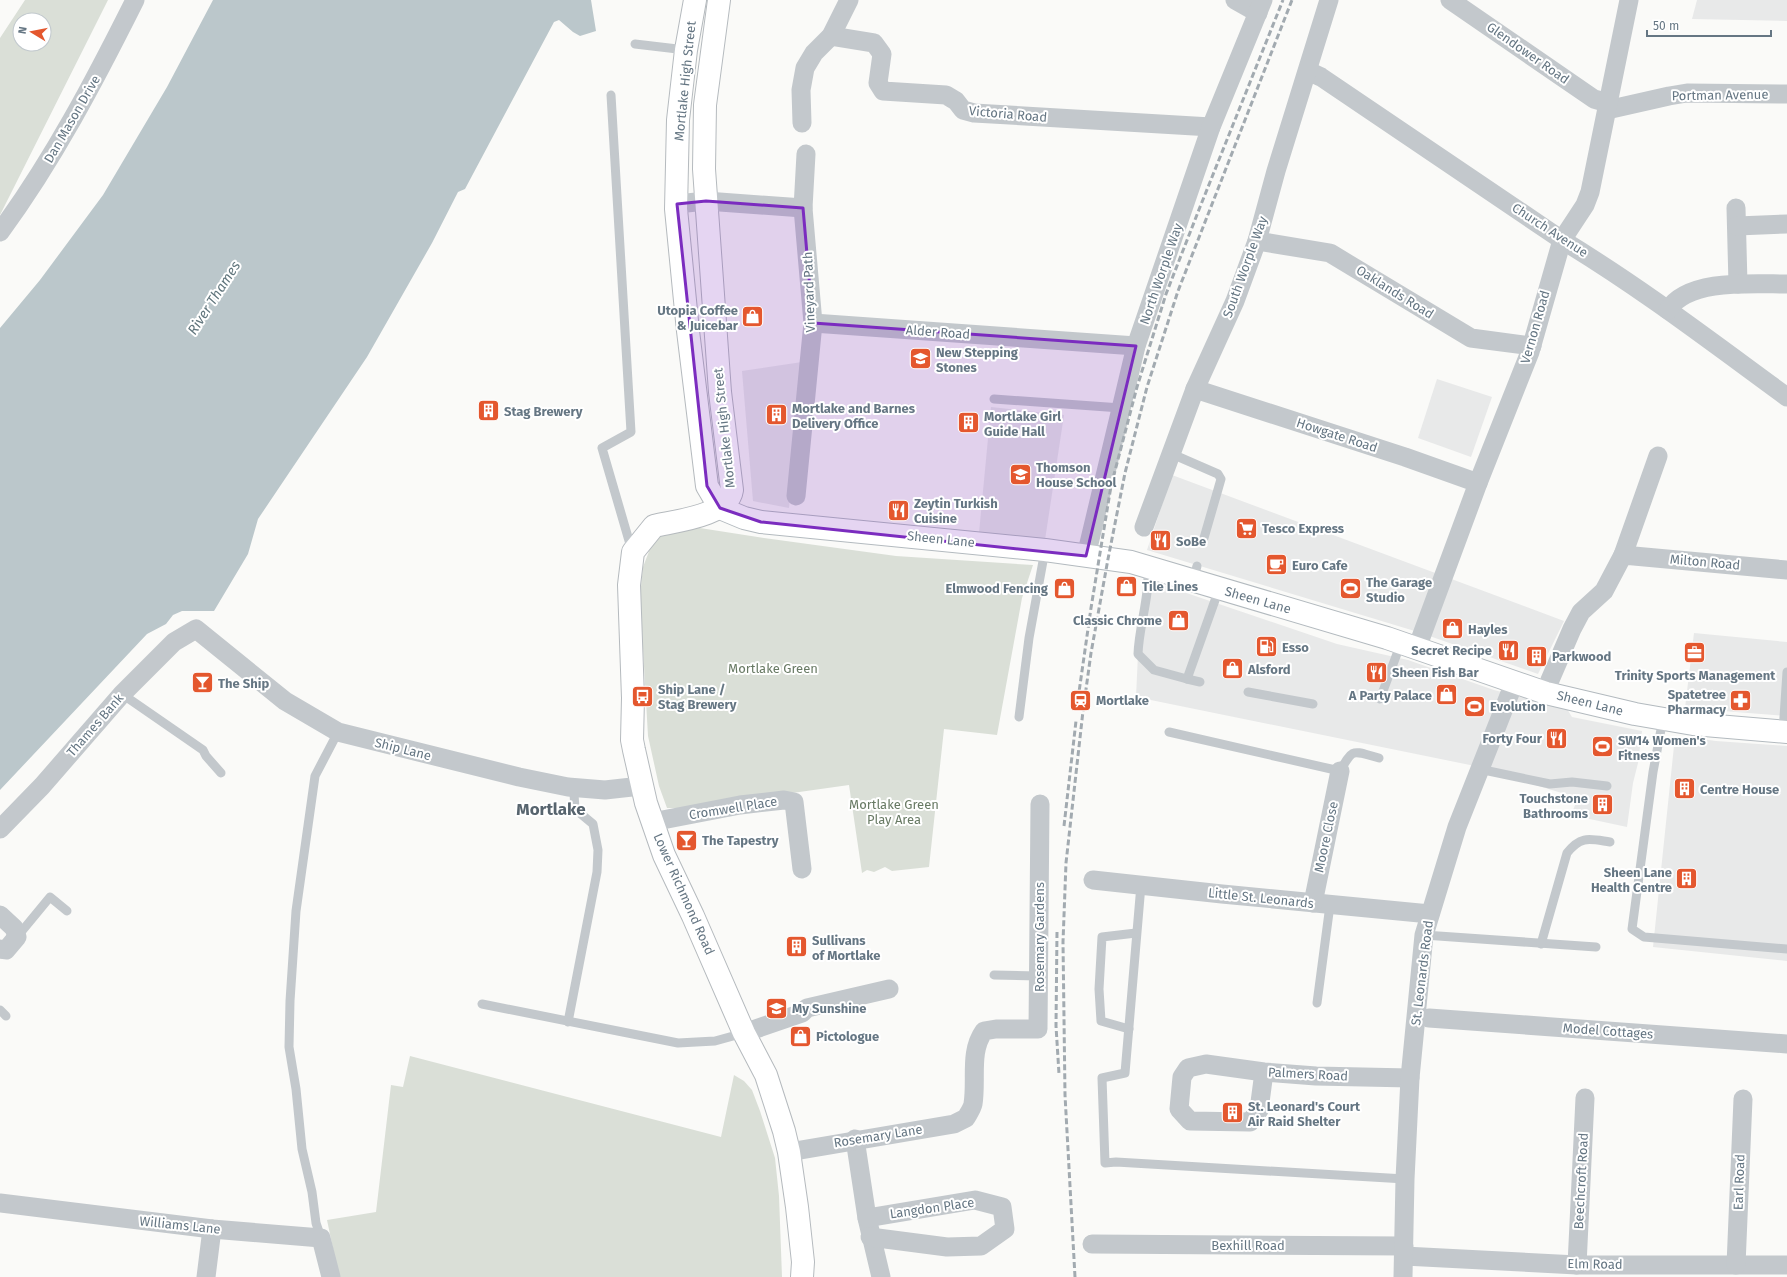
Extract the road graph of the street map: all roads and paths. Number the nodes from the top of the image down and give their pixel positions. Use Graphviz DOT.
graph roads {
  1 [pos="135,0"];
  2 [pos="695,0"];
  3 [pos="719,0"];
  4 [pos="849,0"];
  5 [pos="1235,0"];
  6 [pos="1329,0"];
  7 [pos="1450,0"];
  8 [pos="1629,0"];
  9 [pos="1472,6"];
  10 [pos="1260,7"];
  11 [pos="831,36"];
  12 [pos="635,44"];
  13 [pos="686,50"];
  14 [pos="1308,71"];
  15 [pos="1787,94"];
  16 [pos="611,95"];
  17 [pos="1608,106"];
  18 [pos="802,122"];
  19 [pos="1211,127"];
  20 [pos="806,154"];
  21 [pos="706,201"];
  22 [pos="677,204"];
  23 [pos="803,208"];
  24 [pos="1736,208"];
  25 [pos="1787,224"];
  26 [pos="1737,226"];
  27 [pos="0,232"];
  28 [pos="1562,240"];
  29 [pos="1257,241"];
  30 [pos="1738,284"];
  31 [pos="1787,284"];
  32 [pos="1668,310"];
  33 [pos="813,323"];
  34 [pos="1136,346"];
  35 [pos="1532,346"];
  36 [pos="1195,390"];
  37 [pos="1787,397"];
  38 [pos="994,399"];
  39 [pos="1121,408"];
  40 [pos="1172,454"];
  41 [pos="1658,456"];
  42 [pos="1478,483"];
  43 [pos="796,496"];
  44 [pos="720,508"];
  45 [pos="1144,527"];
  46 [pos="1204,538"];
  47 [pos="1044,550"];
  48 [pos="633,552"];
  49 [pos="1623,555"];
  50 [pos="1086,556"];
  51 [pos="1148,567"];
  52 [pos="1787,570"];
  53 [pos="1219,589"];
  54 [pos="196,629"];
  55 [pos="1409,646"];
  56 [pos="1787,672"];
  57 [pos="1187,679"];
  58 [pos="1200,682"];
  59 [pos="1514,683"];
  60 [pos="1248,692"];
  61 [pos="1546,693"];
  62 [pos="122,694"];
  63 [pos="1380,699"];
  64 [pos="1313,704"];
  65 [pos="1019,716"];
  66 [pos="1663,719"];
  67 [pos="338,732"];
  68 [pos="1169,732"];
  69 [pos="1785,732"];
  70 [pos="1379,758"];
  71 [pos="1479,769"];
  72 [pos="1340,772"];
  73 [pos="221,773"];
  74 [pos="641,786"];
  75 [pos="1606,786"];
  76 [pos="576,787"];
  77 [pos="1040,804"];
  78 [pos="652,822"];
  79 [pos="0,829"];
  80 [pos="1610,842"];
  81 [pos="802,869"];
  82 [pos="1093,880"];
  83 [pos="1141,885"];
  84 [pos="1321,904"];
  85 [pos="67,911"];
  86 [pos="1430,914"];
  87 [pos="0,915"];
  88 [pos="1136,933"];
  89 [pos="1424,935"];
  90 [pos="1541,944"];
  91 [pos="1596,947"];
  92 [pos="6,948"];
  93 [pos="1787,949"];
  94 [pos="994,975"];
  95 [pos="1038,976"];
  96 [pos="889,990"];
  97 [pos="1317,1003"];
  98 [pos="482,1004"];
  99 [pos="1430,1018"];
  100 [pos="568,1022"];
  101 [pos="1129,1029"];
  102 [pos="744,1032"];
  103 [pos="1787,1044"];
  104 [pos="1264,1072"];
  105 [pos="1410,1078"];
  106 [pos="1585,1098"];
  107 [pos="1743,1099"];
  108 [pos="966,1118"];
  109 [pos="855,1139"];
  110 [pos="789,1152"];
  111 [pos="1405,1179"];
  112 [pos="0,1203"];
  113 [pos="867,1218"];
  114 [pos="212,1229"];
  115 [pos="870,1237"];
  116 [pos="321,1238"];
  117 [pos="1092,1244"];
  118 [pos="1404,1251"];
  119 [pos="1577,1265"];
  120 [pos="1736,1265"];
  121 [pos="1787,1265"];
  122 [pos="206,1277"];
  123 [pos="331,1277"];
  124 [pos="802,1277"];
  125 [pos="881,1277"];
  126 [pos="1403,1277"];
  1 -- 27 [label="street, Dan Mason Drive"];
  2 -- 13 [label="main road, Mortlake High Street"];
  3 -- 21 [label="main road, Mortlake High Street"];
  4 -- 11 [label="street"];
  5 -- 10 [label="street"];
  6 -- 14 [label="street, South Worple Way"];
  7 -- 9 [label="street, Glendower Road"];
  8 -- 17 [label="street, Vernon Road"];
  9 -- 17 [label="street, Glendower Road"];
  10 -- 19 [label="street, North Worple Way"];
  11 -- 18 [label="street"];
  11 -- 19 [label="street, Victoria Road"];
  12 -- 13 [label="lane"];
  13 -- 22 [label="main road, Mortlake High Street"];
  14 -- 28 [label="street, Church Avenue"];
  14 -- 29 [label="street, South Worple Way"];
  15 -- 17 [label="street, Portman Avenue"];
  16 -- 48 [label="lane"];
  17 -- 28 [label="street, Vernon Road"];
  19 -- 34 [label="street, North Worple Way"];
  20 -- 23 [label="street, Vineyard Path"];
  21 -- 22 [label="street"];
  21 -- 23 [label="street"];
  21 -- 44 [label="main road, Mortlake High Street"];
  22 -- 44 [label="main road, Mortlake High Street"];
  23 -- 33 [label="street, Vineyard Path"];
  24 -- 26 [label="street"];
  25 -- 26 [label="street"];
  26 -- 30 [label="street"];
  28 -- 32 [label="street, Church Avenue"];
  28 -- 35 [label="street, Vernon Road"];
  29 -- 35 [label="street, Oaklands Road"];
  29 -- 36 [label="street, South Worple Way"];
  30 -- 31 [label="street"];
  30 -- 32 [label="street"];
  32 -- 37 [label="street, Church Avenue"];
  33 -- 34 [label="street, Alder Road"];
  33 -- 43 [label="street, Vineyard Path"];
  34 -- 39 [label="street, North Worple Way"];
  35 -- 42 [label="street, Vernon Road"];
  36 -- 40 [label="street, South Worple Way"];
  36 -- 42 [label="street, Howgate Road"];
  38 -- 39 [label="lane"];
  39 -- 50 [label="street, North Worple Way"];
  40 -- 45 [label="street, South Worple Way"];
  40 -- 46 [label="lane"];
  41 -- 49 [label="street"];
  42 -- 55 [label="street, Vernon Road"];
  44 -- 47 [label="main road, Sheen Lane"];
  44 -- 48 [label="main road"];
  47 -- 50 [label="main road, Sheen Lane"];
  47 -- 65 [label="lane"];
  48 -- 74 [label="main road, Lower Richmond Road"];
  49 -- 52 [label="street, Milton Road"];
  49 -- 61 [label="street"];
  50 -- 51 [label="main road, Sheen Lane"];
  51 -- 53 [label="main road, Sheen Lane"];
  51 -- 57 [label="lane"];
  53 -- 55 [label="main road, Sheen Lane"];
  53 -- 57 [label="lane"];
  54 -- 62 [label="street, Thames Bank"];
  54 -- 67 [label="street, Ship Lane"];
  55 -- 59 [label="main road, Sheen Lane"];
  55 -- 63 [label="lane"];
  56 -- 69 [label="lane"];
  57 -- 58 [label="lane"];
  59 -- 61 [label="main road, Sheen Lane"];
  59 -- 71 [label="street, St. Leonards Road"];
  60 -- 64 [label="lane"];
  61 -- 66 [label="main road, Sheen Lane"];
  62 -- 73 [label="lane"];
  62 -- 79 [label="street, Thames Bank"];
  66 -- 69 [label="main road, Sheen Lane"];
  66 -- 93 [label="lane"];
  67 -- 76 [label="street, Ship Lane"];
  67 -- 116 [label="lane"];
  68 -- 72 [label="lane"];
  70 -- 72 [label="lane"];
  71 -- 75 [label="lane"];
  71 -- 86 [label="street, St. Leonards Road"];
  72 -- 84 [label="street, Moore Close"];
  74 -- 76 [label="street, Ship Lane"];
  74 -- 78 [label="main road, Lower Richmond Road"];
  76 -- 100 [label="lane"];
  77 -- 95 [label="street, Rosemary Gardens"];
  78 -- 81 [label="street, Cromwell Place"];
  78 -- 102 [label="main road, Lower Richmond Road"];
  80 -- 90 [label="lane"];
  82 -- 83 [label="street, Little St. Leonards"];
  83 -- 84 [label="street, Little St. Leonards"];
  83 -- 88 [label="lane"];
  84 -- 86 [label="street, Little St. Leonards"];
  84 -- 97 [label="lane"];
  85 -- 92 [label="lane"];
  86 -- 89 [label="street, St. Leonards Road"];
  87 -- 92 [label="street"];
  88 -- 101 [label="lane"];
  88 -- 101 [label="lane"];
  89 -- 90 [label="lane"];
  89 -- 105 [label="street, St. Leonards Road"];
  90 -- 91 [label="lane"];
  94 -- 95 [label="lane"];
  95 -- 108 [label="street, Rosemary Gardens"];
  96 -- 102 [label="street"];
  98 -- 100 [label="lane"];
  99 -- 103 [label="street, Model Cottages"];
  100 -- 102 [label="lane"];
  101 -- 111 [label="lane"];
  102 -- 110 [label="main road, Lower Richmond Road"];
  104 -- 104 [label="street, Palmers Road"];
  104 -- 105 [label="street, Palmers Road"];
  105 -- 111 [label="street, St. Leonards Road"];
  106 -- 119 [label="street, Beechcroft Road"];
  107 -- 120 [label="street, Earl Road"];
  108 -- 109 [label="street, Rosemary Lane"];
  109 -- 110 [label="street, Rosemary Lane"];
  109 -- 113 [label="street"];
  110 -- 124 [label="main road, Lower Richmond Road"];
  111 -- 118 [label="street, St. Leonards Road"];
  112 -- 114 [label="street, Williams Lane"];
  113 -- 115 [label="street"];
  113 -- 115 [label="street, Langdon Place"];
  114 -- 116 [label="street, Williams Lane"];
  114 -- 122 [label="street"];
  115 -- 125 [label="street"];
  116 -- 123 [label="street"];
  117 -- 118 [label="street, Bexhill Road"];
  118 -- 119 [label="street, Elm Road"];
  118 -- 126 [label="street, St. Leonards Road"];
  119 -- 120 [label="street, Elm Road"];
  120 -- 121 [label="street, Elm Road"];
}
